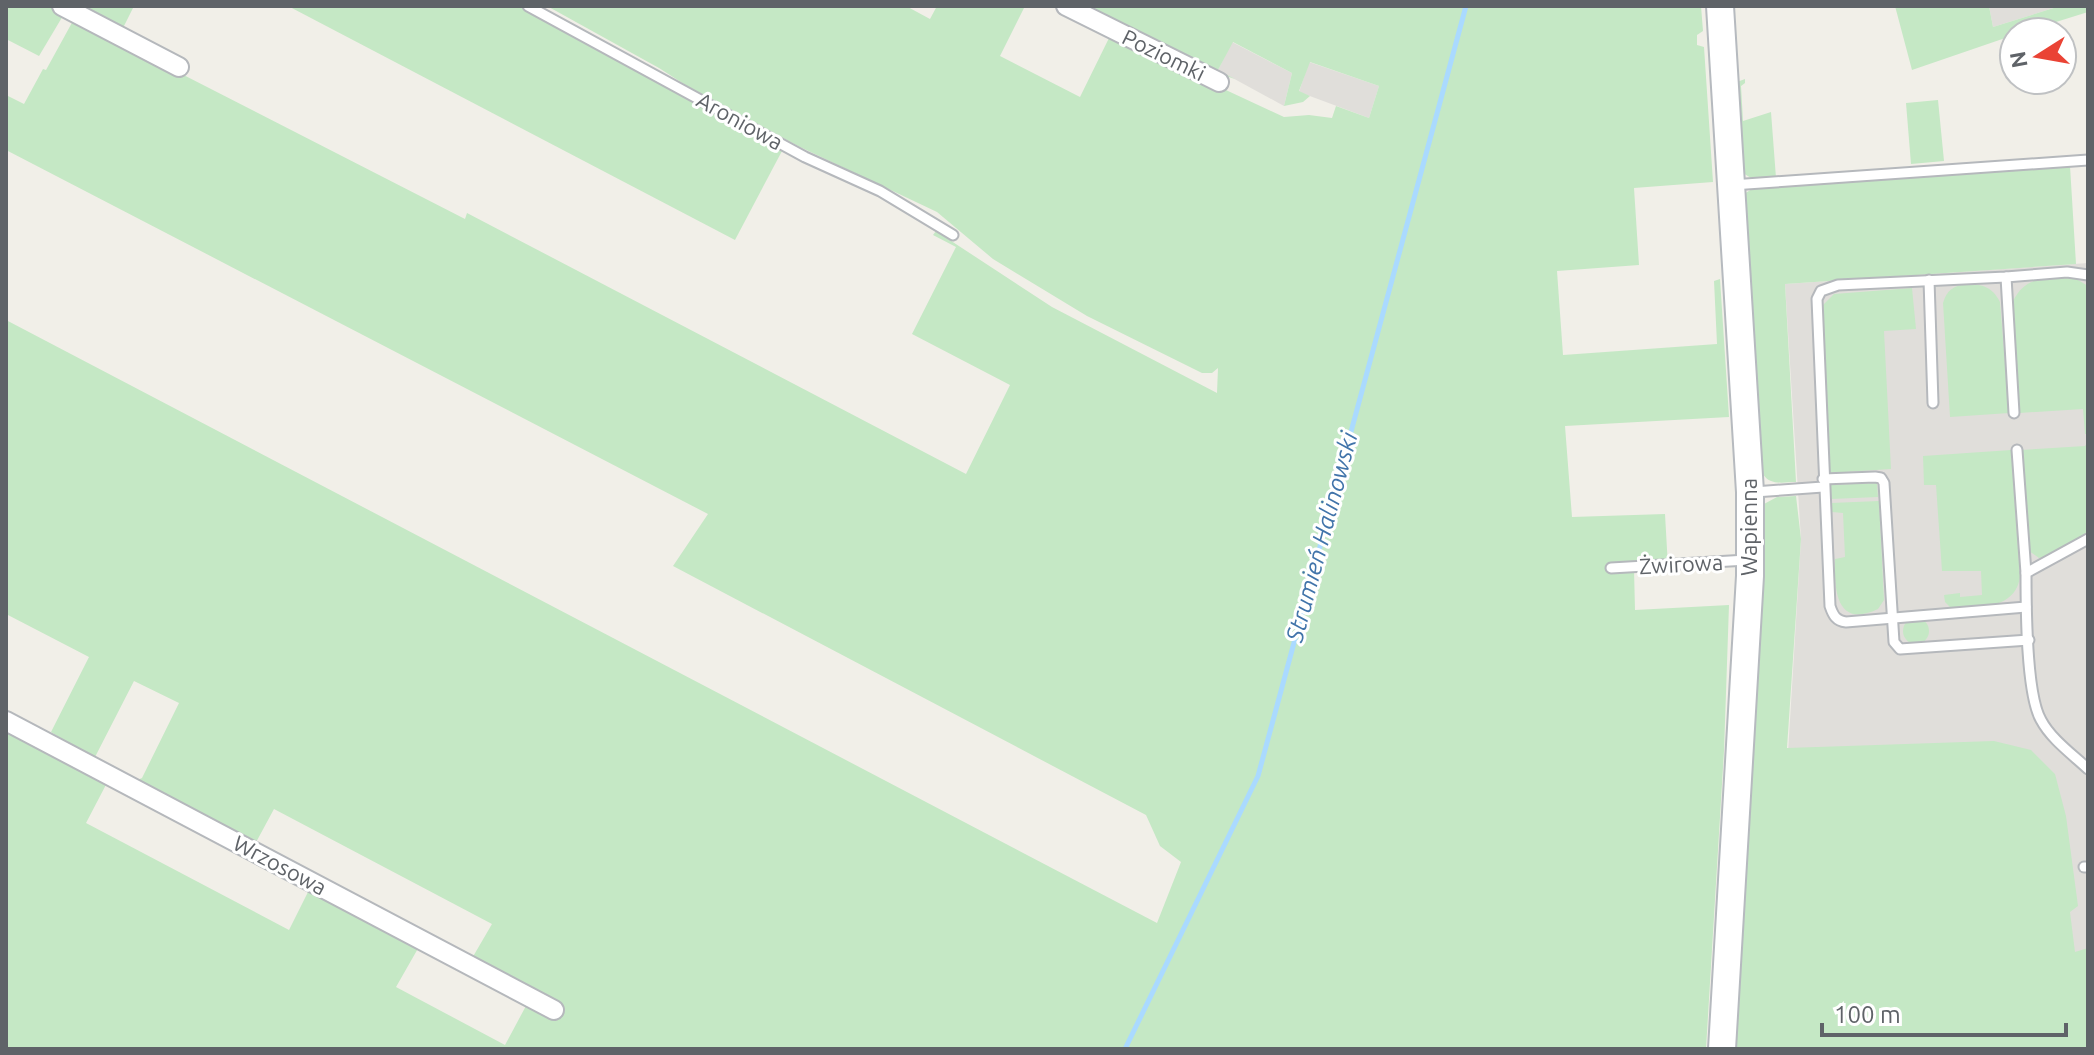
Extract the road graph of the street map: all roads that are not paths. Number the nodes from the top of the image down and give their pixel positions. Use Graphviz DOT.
graph roads {
  1 [pos="62,6"];
  2 [pos="528,6"];
  3 [pos="1066,6"];
  4 [pos="1720,6"];
  5 [pos="179,67"];
  6 [pos="1219,82"];
  7 [pos="2088,160"];
  8 [pos="1731,185"];
  9 [pos="953,235"];
  10 [pos="2088,275"];
  11 [pos="2006,277"];
  12 [pos="1929,280"];
  13 [pos="1933,403"];
  14 [pos="2014,413"];
  15 [pos="2017,450"];
  16 [pos="1823,483"];
  17 [pos="1750,492"];
  18 [pos="2088,539"];
  19 [pos="1750,560"];
  20 [pos="1611,568"];
  21 [pos="2026,573"];
  22 [pos="2026,607"];
  23 [pos="1892,618"];
  24 [pos="2029,640"];
  25 [pos="6,721"];
  26 [pos="2088,769"];
  27 [pos="554,1010"];
  28 [pos="1722,1049"];
  1 -- 5 [label="street"];
  2 -- 9 [label="lane, Aroniowa"];
  3 -- 6 [label="street, Poziomki"];
  4 -- 8 [label="street, Wapienna"];
  7 -- 8 [label="lane"];
  8 -- 17 [label="street, Wapienna"];
  10 -- 11 [label="lane"];
  11 -- 12 [label="lane"];
  11 -- 14 [label="lane"];
  12 -- 13 [label="lane"];
  12 -- 16 [label="lane"];
  15 -- 21 [label="lane"];
  16 -- 17 [label="lane"];
  16 -- 23 [label="lane"];
  16 -- 23 [label="lane"];
  17 -- 19 [label="street, Wapienna"];
  18 -- 21 [label="lane"];
  19 -- 20 [label="lane, Żwirowa"];
  19 -- 28 [label="street, Wapienna"];
  21 -- 22 [label="lane"];
  22 -- 23 [label="lane"];
  22 -- 24 [label="lane"];
  23 -- 24 [label="lane"];
  24 -- 26 [label="lane"];
  25 -- 27 [label="street, Wrzosowa"];
}
